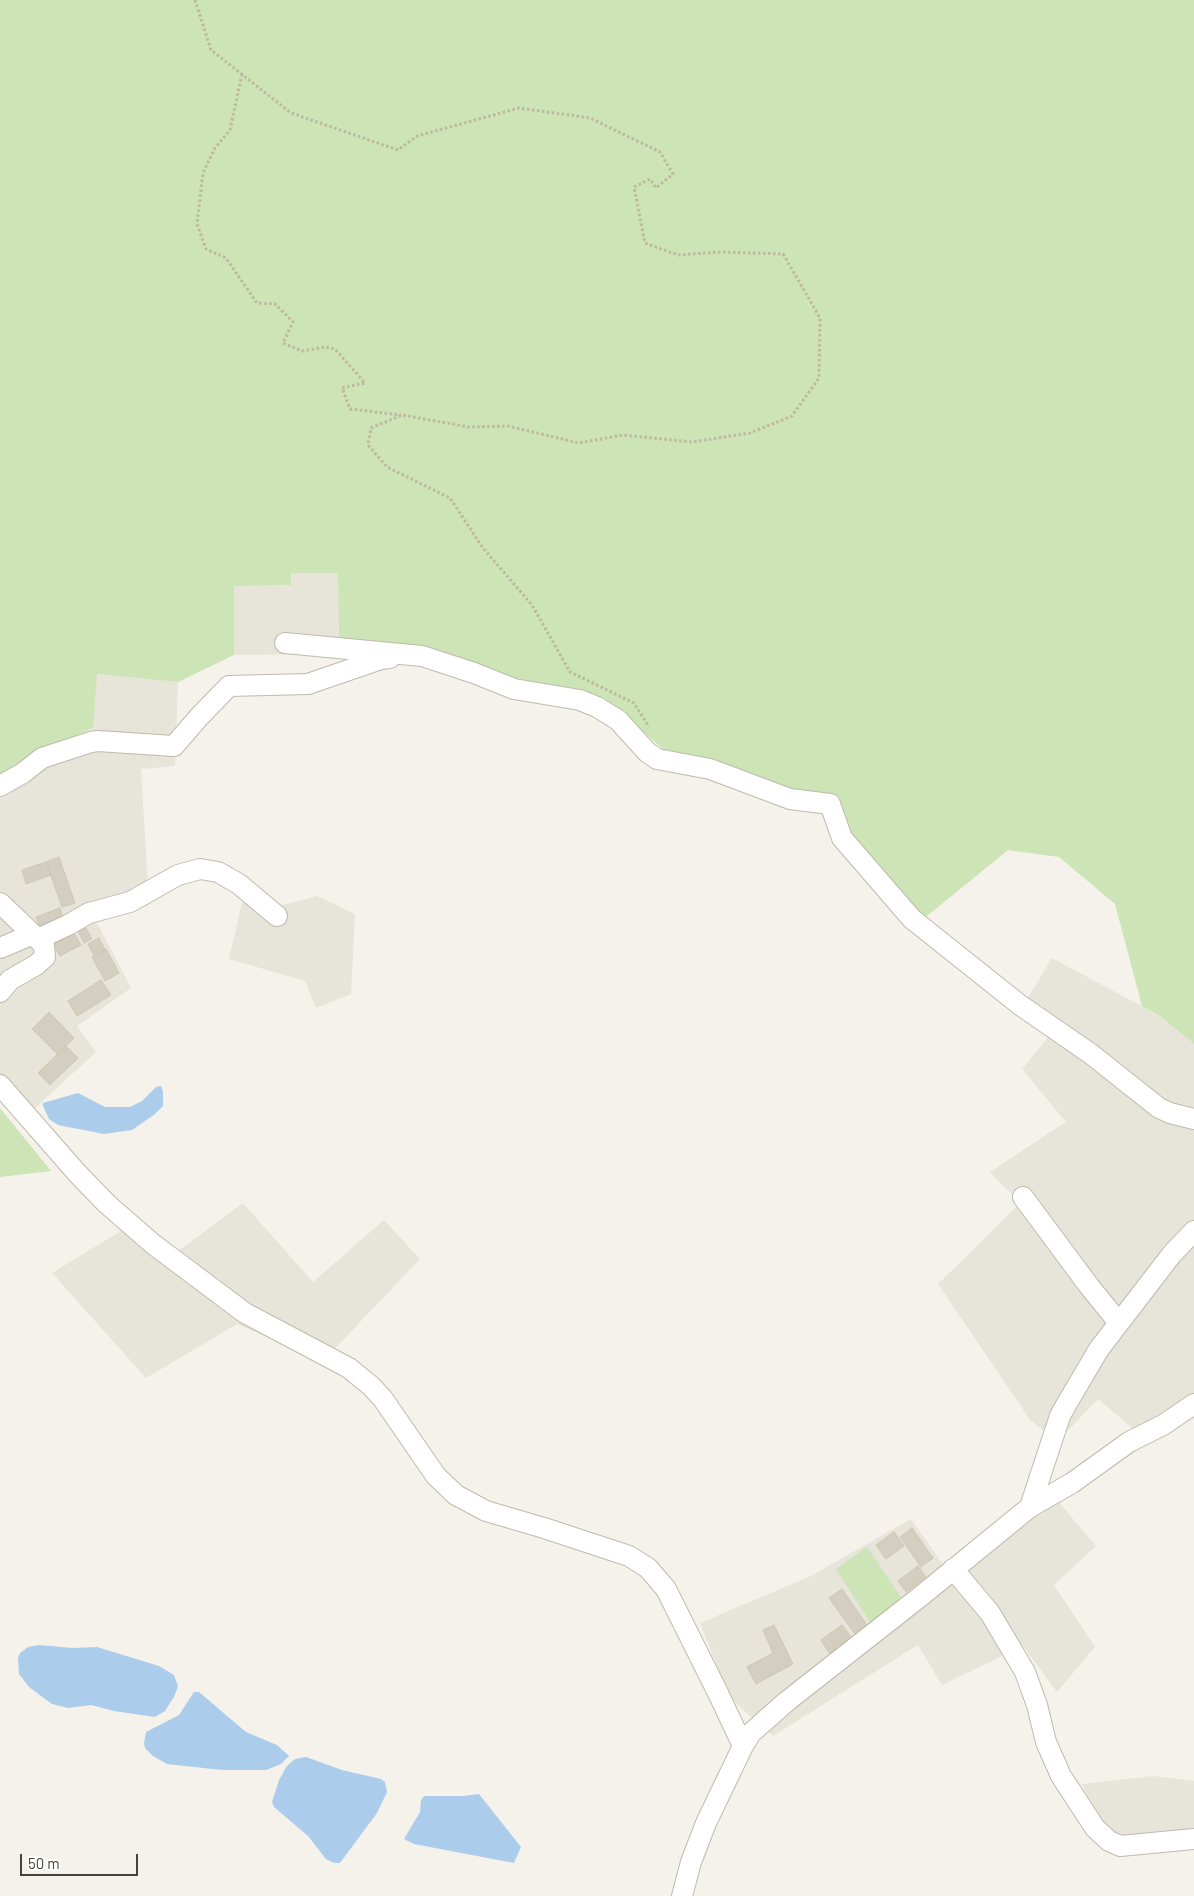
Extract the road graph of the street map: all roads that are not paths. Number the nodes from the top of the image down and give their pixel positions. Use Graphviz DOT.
graph roads {
  1 [pos="285,643"];
  2 [pos="417,656"];
  3 [pos="0,786"];
  4 [pos="0,903"];
  5 [pos="277,916"];
  6 [pos="36,936"];
  7 [pos="0,948"];
  8 [pos="0,992"];
  9 [pos="0,1085"];
  10 [pos="1194,1119"];
  11 [pos="1023,1198"];
  12 [pos="1194,1232"];
  13 [pos="1119,1323"];
  14 [pos="1194,1404"];
  15 [pos="1030,1507"];
  16 [pos="953,1569"];
  17 [pos="742,1746"];
  18 [pos="1194,1839"];
  19 [pos="682,1896"];
  1 -- 2 [label="street"];
  2 -- 3 [label="street"];
  2 -- 10 [label="street"];
  4 -- 6 [label="street"];
  5 -- 6 [label="street"];
  6 -- 7 [label="street"];
  6 -- 8 [label="street"];
  9 -- 17 [label="street"];
  11 -- 13 [label="street"];
  12 -- 13 [label="street"];
  13 -- 15 [label="street"];
  14 -- 15 [label="street"];
  15 -- 16 [label="street"];
  16 -- 17 [label="street"];
  16 -- 18 [label="street"];
  17 -- 19 [label="street"];
}
